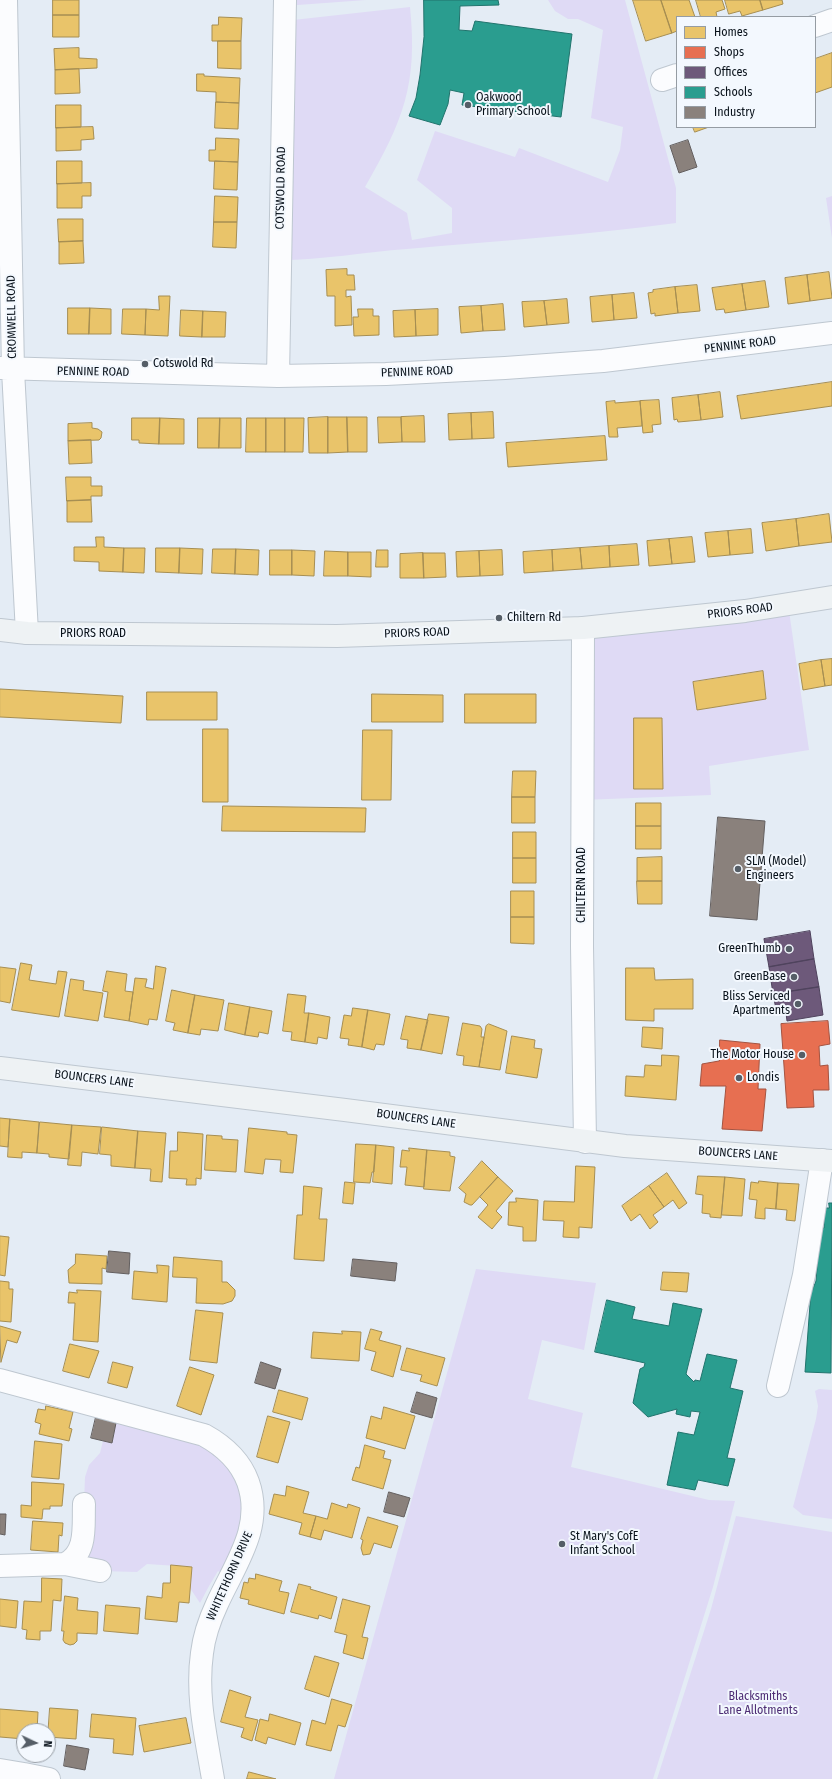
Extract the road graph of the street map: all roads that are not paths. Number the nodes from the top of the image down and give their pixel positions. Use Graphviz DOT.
graph roads {
  1 [pos="6,0"];
  2 [pos="285,0"];
  3 [pos="832,20"];
  4 [pos="816,26"];
  5 [pos="4,135"];
  6 [pos="832,333"];
  7 [pos="7,369"];
  8 [pos="278,376"];
  9 [pos="832,597"];
  10 [pos="583,628"];
  11 [pos="0,630"];
  12 [pos="27,633"];
  13 [pos="0,1068"];
  14 [pos="585,1142"];
  15 [pos="827,1161"];
  16 [pos="0,1380"];
  17 [pos="778,1386"];
  18 [pos="84,1504"];
  19 [pos="65,1564"];
  20 [pos="0,1566"];
  21 [pos="100,1571"];
  22 [pos="0,1770"];
  23 [pos="24,1777"];
  24 [pos="48,1779"];
  25 [pos="213,1779"];
  1 -- 5 [label="street, CROMWELL ROAD"];
  2 -- 8 [label="street, COTSWOLD ROAD"];
  3 -- 4 [label="street"];
  5 -- 7 [label="street, CROMWELL ROAD"];
  6 -- 8 [label="street, PENNINE ROAD"];
  7 -- 8 [label="street, PENNINE ROAD"];
  7 -- 12 [label="street, CROMWELL ROAD"];
  9 -- 10 [label="main road, PRIORS ROAD"];
  10 -- 12 [label="main road, PRIORS ROAD"];
  10 -- 14 [label="street, CHILTERN ROAD"];
  11 -- 12 [label="main road, PRIORS ROAD"];
  13 -- 14 [label="main road, BOUNCERS LANE"];
  14 -- 15 [label="main road, BOUNCERS LANE"];
  15 -- 17 [label="street"];
  16 -- 25 [label="street, WHITETHORN DRIVE"];
  18 -- 19 [label="street"];
  19 -- 20 [label="street"];
  19 -- 21 [label="street"];
  22 -- 23 [label="street"];
  23 -- 24 [label="street"];
}
